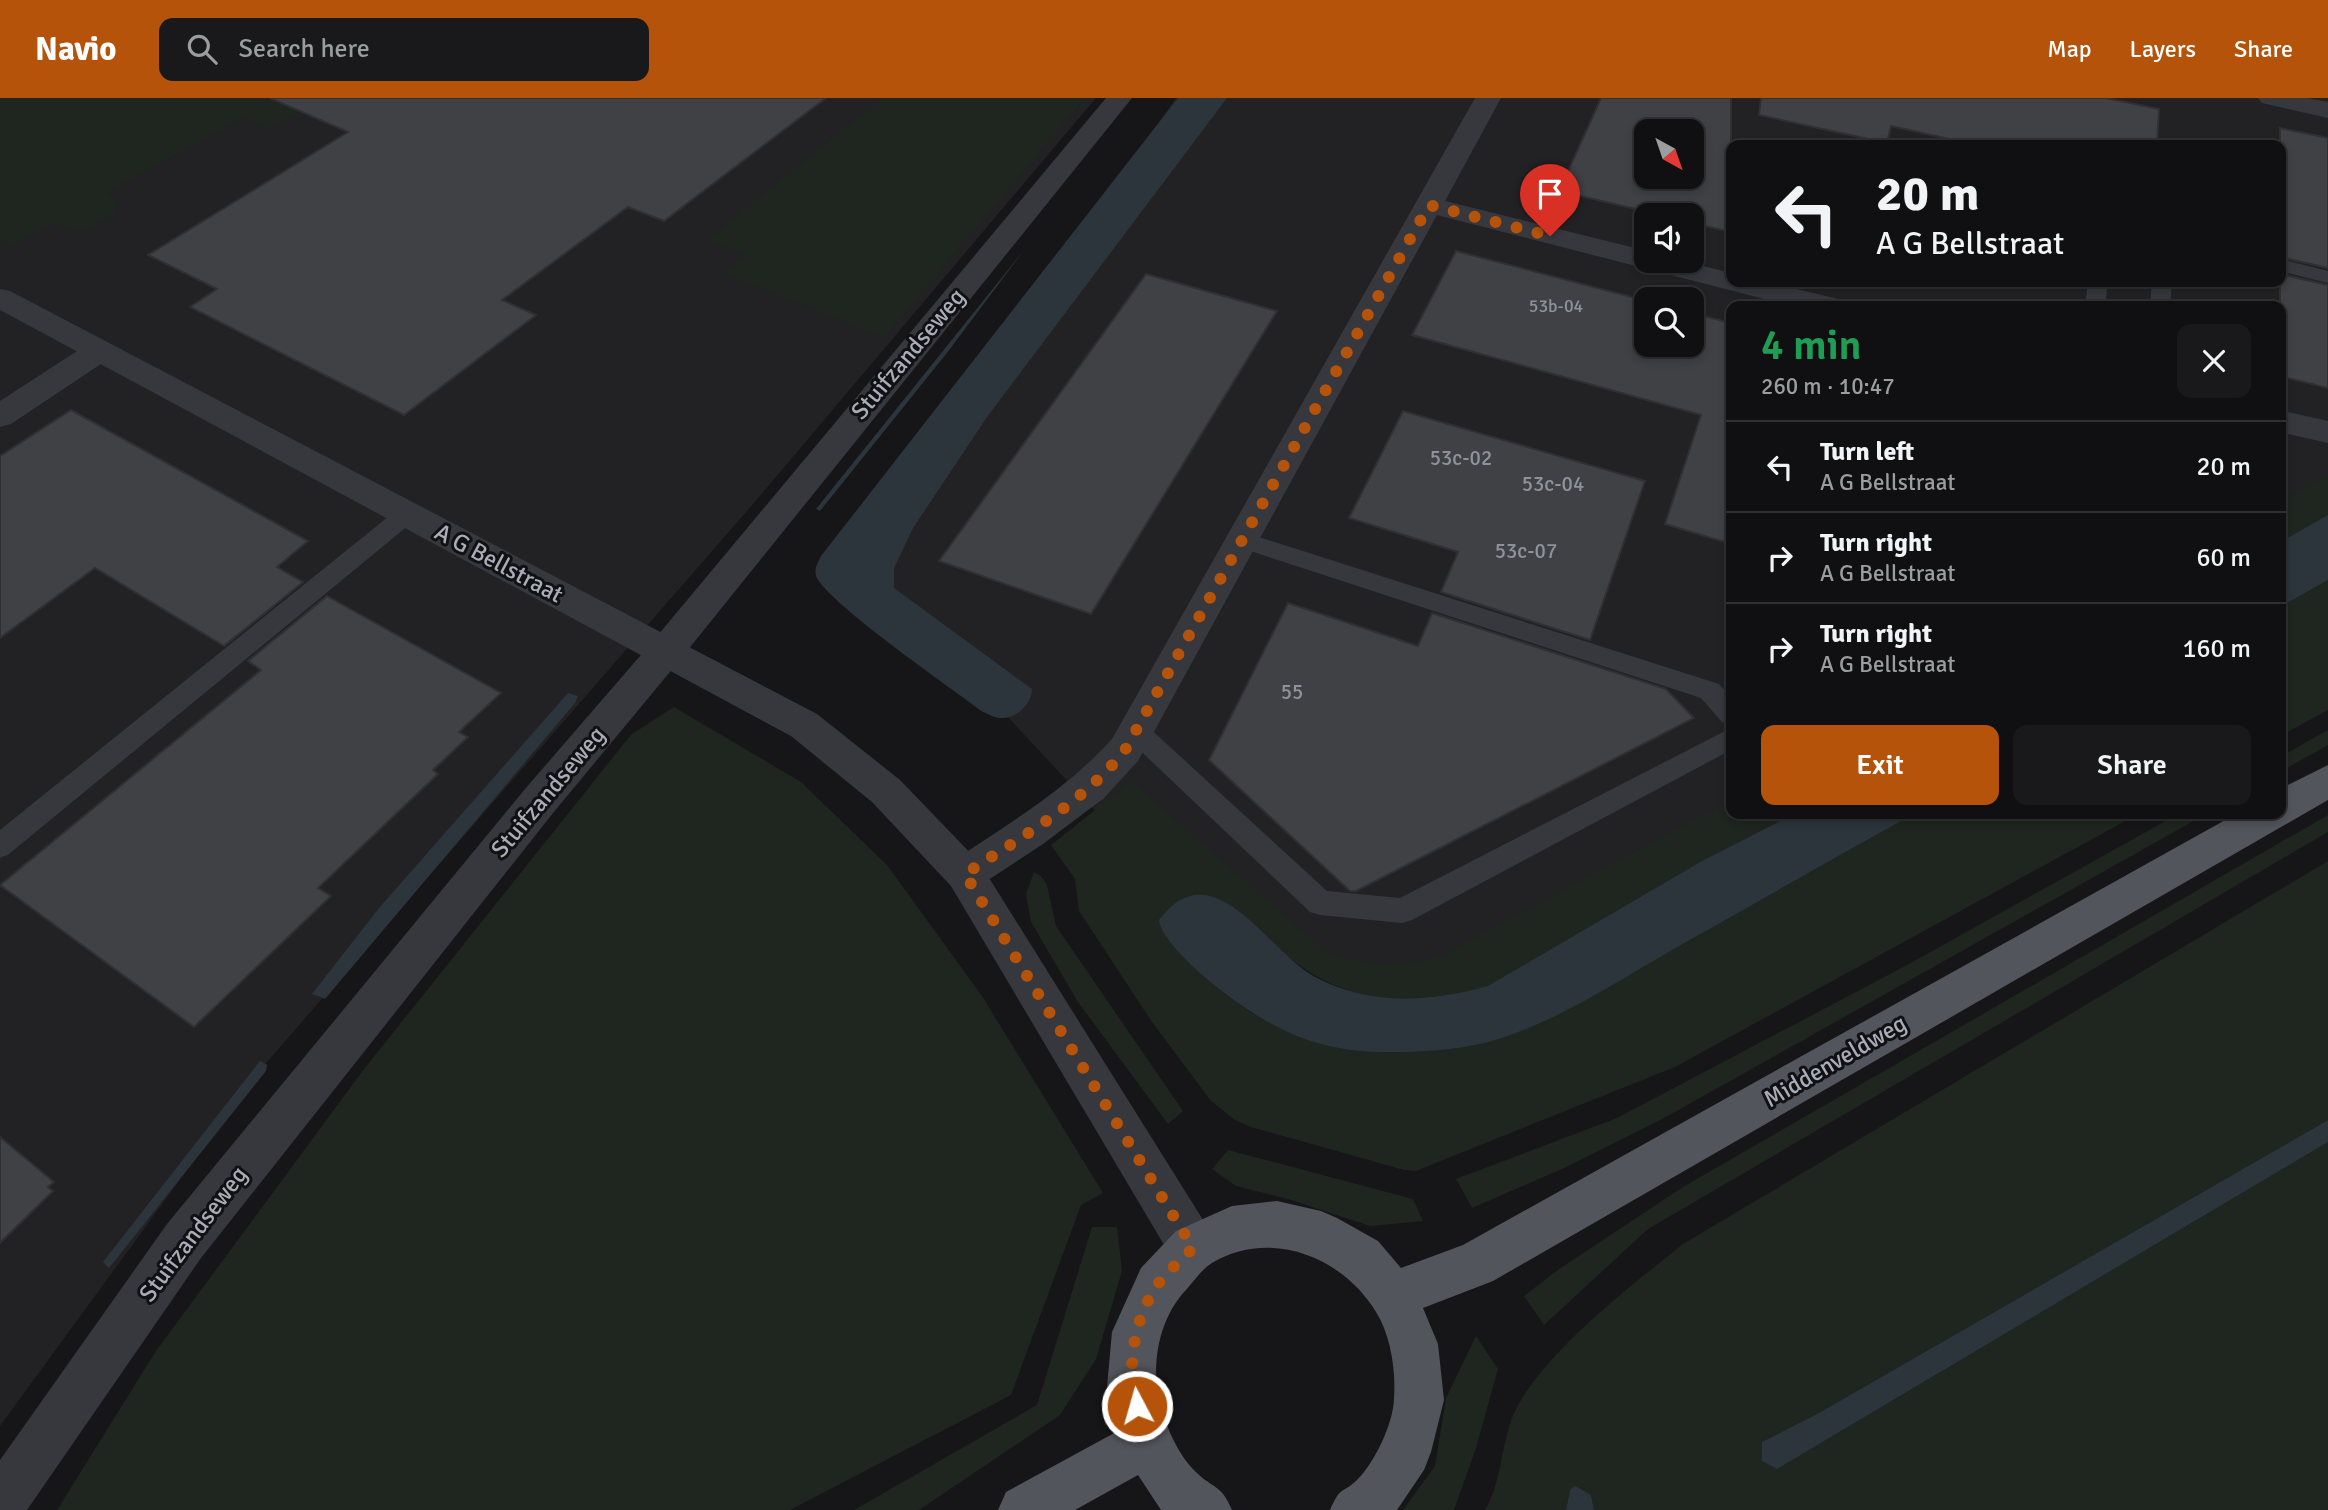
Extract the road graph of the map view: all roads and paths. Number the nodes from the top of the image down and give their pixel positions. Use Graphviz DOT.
graph roads {
  1 [pos="1119,98"];
  2 [pos="1489,98"];
  3 [pos="2271,98"];
  4 [pos="2328,110"];
  5 [pos="1429,205"];
  6 [pos="1634,258"];
  7 [pos="2286,266"];
  8 [pos="1695,273"];
  9 [pos="2328,277"];
  10 [pos="1726,281"];
  11 [pos="1752,287"];
  12 [pos="0,298"];
  13 [pos="1808,301"];
  14 [pos="99,351"];
  15 [pos="0,416"];
  16 [pos="2286,422"];
  17 [pos="2328,432"];
  18 [pos="407,514"];
  19 [pos="1243,540"];
  20 [pos="666,651"];
  21 [pos="1726,709"];
  22 [pos="1136,731"];
  23 [pos="1726,741"];
  24 [pos="2328,781"];
  25 [pos="2286,805"];
  26 [pos="2261,819"];
  27 [pos="0,846"];
  28 [pos="965,874"];
  29 [pos="1193,1248"];
  30 [pos="1393,1295"];
  31 [pos="1146,1443"];
  32 [pos="0,1504"];
  33 [pos="1024,1510"];
  34 [pos="1206,1510"];
  35 [pos="1356,1510"];
  1 -- 20 [label="street, Stuifzandseweg"];
  2 -- 5 [label="street"];
  3 -- 4 [label="street"];
  5 -- 6 [label="street"];
  5 -- 19 [label="street"];
  7 -- 9 [label="lane"];
  8 -- 10 [label="street"];
  11 -- 13 [label="street"];
  12 -- 14 [label="street, A G Bellstraat"];
  14 -- 15 [label="street"];
  14 -- 18 [label="street, A G Bellstraat"];
  16 -- 17 [label="street"];
  18 -- 20 [label="street, A G Bellstraat"];
  18 -- 27 [label="lane"];
  19 -- 21 [label="lane"];
  19 -- 22 [label="street"];
  20 -- 28 [label="street, A G Bellstraat"];
  20 -- 32 [label="street, Stuifzandseweg"];
  22 -- 23 [label="lane"];
  22 -- 28 [label="street"];
  24 -- 25 [label="main road"];
  26 -- 30 [label="main road, Middenveldweg"];
  28 -- 29 [label="street, A G Bellstraat"];
  29 -- 30 [label="main road"];
  29 -- 31 [label="main road"];
  30 -- 35 [label="main road"];
  31 -- 33 [label="main road"];
  31 -- 34 [label="main road"];
}
